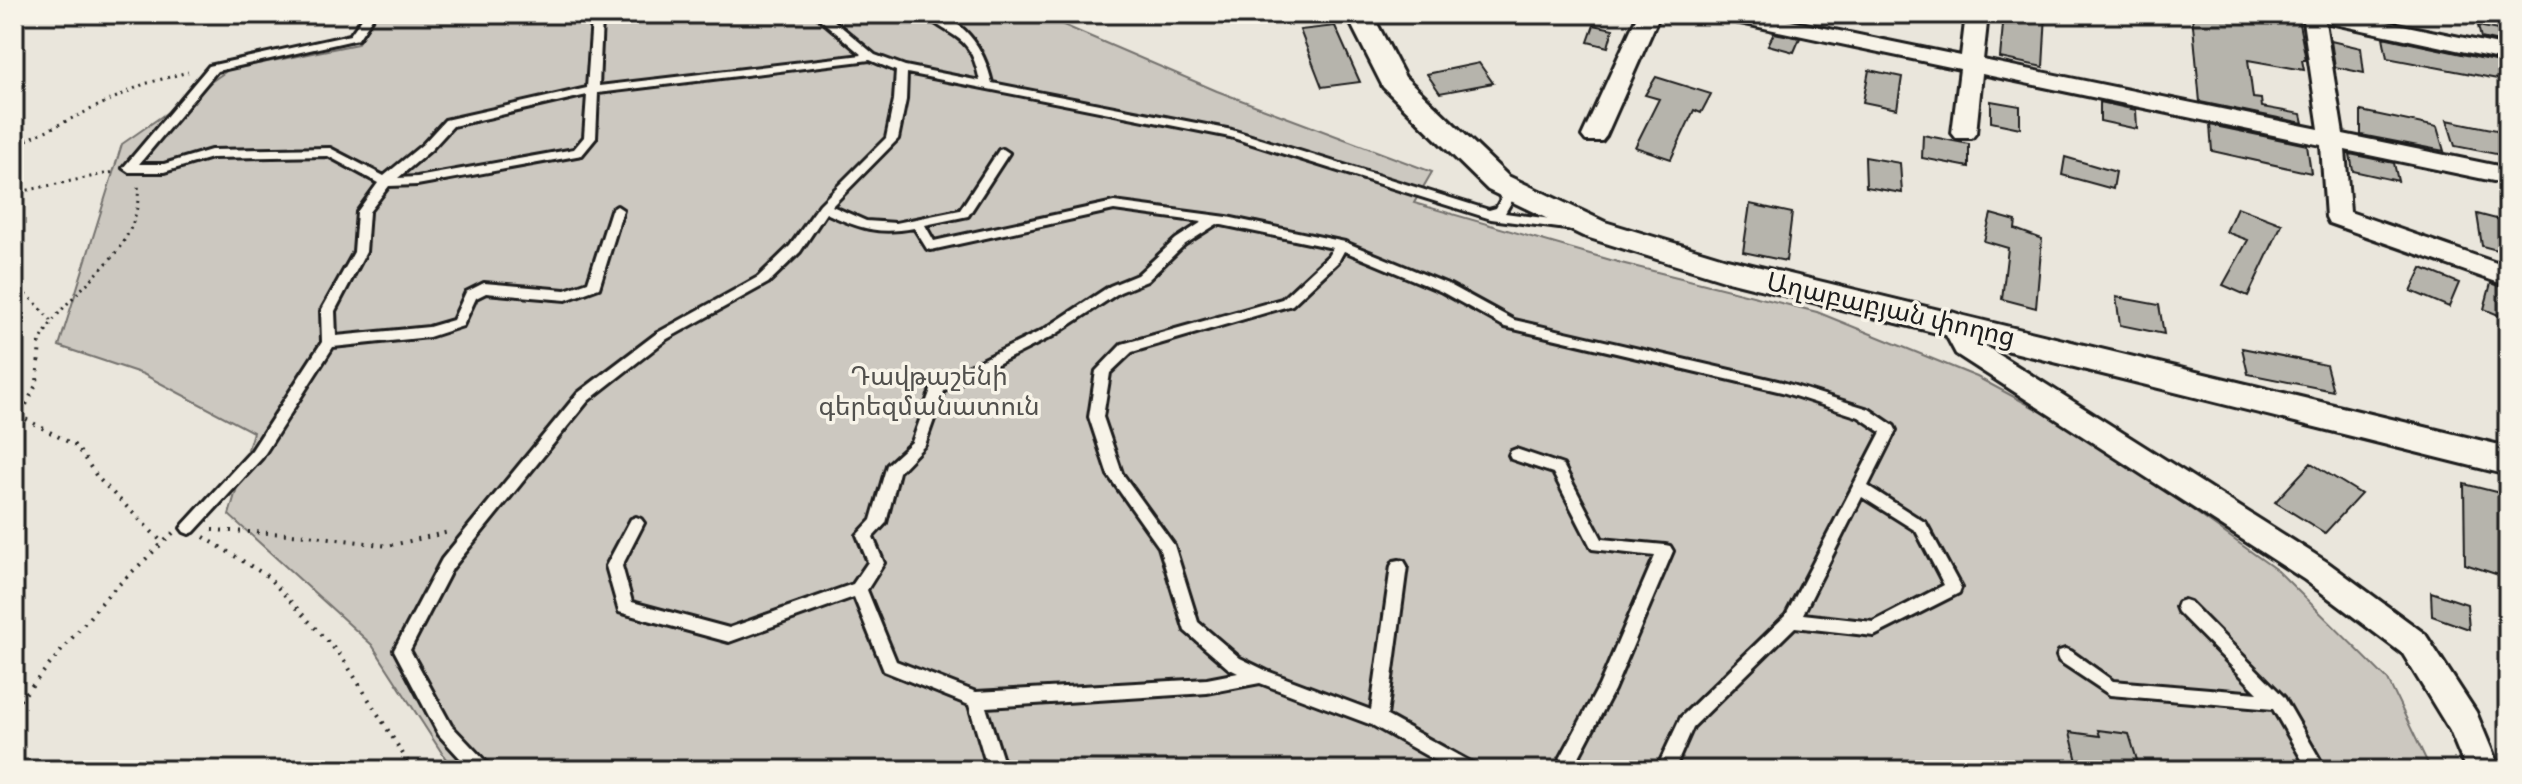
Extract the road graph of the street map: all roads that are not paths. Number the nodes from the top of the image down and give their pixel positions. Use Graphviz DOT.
graph roads {
  1 [pos="370,14"];
  2 [pos="601,14"];
  3 [pos="819,14"];
  4 [pos="928,14"];
  5 [pos="1359,14"];
  6 [pos="1649,14"];
  7 [pos="1726,14"];
  8 [pos="1977,14"];
  9 [pos="2316,14"];
  10 [pos="2508,54"];
  11 [pos="871,57"];
  12 [pos="1972,65"];
  13 [pos="902,69"];
  14 [pos="987,86"];
  15 [pos="594,90"];
  16 [pos="1964,133"];
  17 [pos="1594,136"];
  18 [pos="2332,138"];
  19 [pos="1003,153"];
  20 [pos="2508,176"];
  21 [pos="385,182"];
  22 [pos="1498,183"];
  23 [pos="824,207"];
  24 [pos="617,210"];
  25 [pos="1489,214"];
  26 [pos="1216,219"];
  27 [pos="917,223"];
  28 [pos="1594,229"];
  29 [pos="1341,245"];
  30 [pos="2508,277"];
  31 [pos="1952,322"];
  32 [pos="329,342"];
  33 [pos="1516,455"];
  34 [pos="2508,461"];
  35 [pos="1859,488"];
  36 [pos="636,523"];
  37 [pos="189,528"];
  38 [pos="1399,566"];
  39 [pos="859,589"];
  40 [pos="2184,607"];
  41 [pos="1792,620"];
  42 [pos="2065,656"];
  43 [pos="1261,676"];
  44 [pos="976,700"];
  45 [pos="2278,702"];
  46 [pos="1378,720"];
  47 [pos="482,770"];
  48 [pos="997,770"];
  49 [pos="1468,770"];
  50 [pos="1563,770"];
  51 [pos="1665,770"];
  52 [pos="2317,770"];
  53 [pos="2483,770"];
  1 -- 21 [label="lane"];
  2 -- 15 [label="lane"];
  3 -- 11 [label="lane"];
  4 -- 14 [label="lane"];
  5 -- 22 [label="street, Աղաբաբյան փողոց"];
  6 -- 17 [label="street"];
  7 -- 12 [label="street"];
  8 -- 12 [label="street"];
  9 -- 10 [label="street"];
  9 -- 18 [label="street"];
  11 -- 13 [label="lane"];
  11 -- 15 [label="lane"];
  12 -- 16 [label="street"];
  12 -- 18 [label="street"];
  13 -- 14 [label="lane"];
  13 -- 23 [label="lane"];
  14 -- 25 [label="lane"];
  15 -- 21 [label="lane"];
  15 -- 21 [label="lane"];
  18 -- 20 [label="street"];
  18 -- 30 [label="street"];
  19 -- 27 [label="lane"];
  21 -- 32 [label="lane"];
  22 -- 25 [label="lane"];
  22 -- 28 [label="street, Աղաբաբյան փողոց"];
  23 -- 27 [label="lane"];
  23 -- 47 [label="lane"];
  24 -- 32 [label="lane"];
  25 -- 28 [label="lane"];
  26 -- 27 [label="lane"];
  26 -- 29 [label="lane"];
  26 -- 39 [label="lane"];
  28 -- 31 [label="street, Աղաբաբյան փողոց"];
  29 -- 35 [label="lane"];
  29 -- 43 [label="lane"];
  31 -- 34 [label="street, Աղաբաբյան փողոց"];
  31 -- 53 [label="street"];
  32 -- 37 [label="lane"];
  33 -- 50 [label="lane"];
  35 -- 41 [label="lane"];
  35 -- 41 [label="lane"];
  36 -- 39 [label="lane"];
  38 -- 46 [label="lane"];
  39 -- 44 [label="lane"];
  40 -- 45 [label="lane"];
  41 -- 51 [label="lane"];
  42 -- 45 [label="lane"];
  43 -- 44 [label="lane"];
  43 -- 46 [label="lane"];
  44 -- 48 [label="lane"];
  45 -- 52 [label="lane"];
  46 -- 49 [label="lane"];
}
